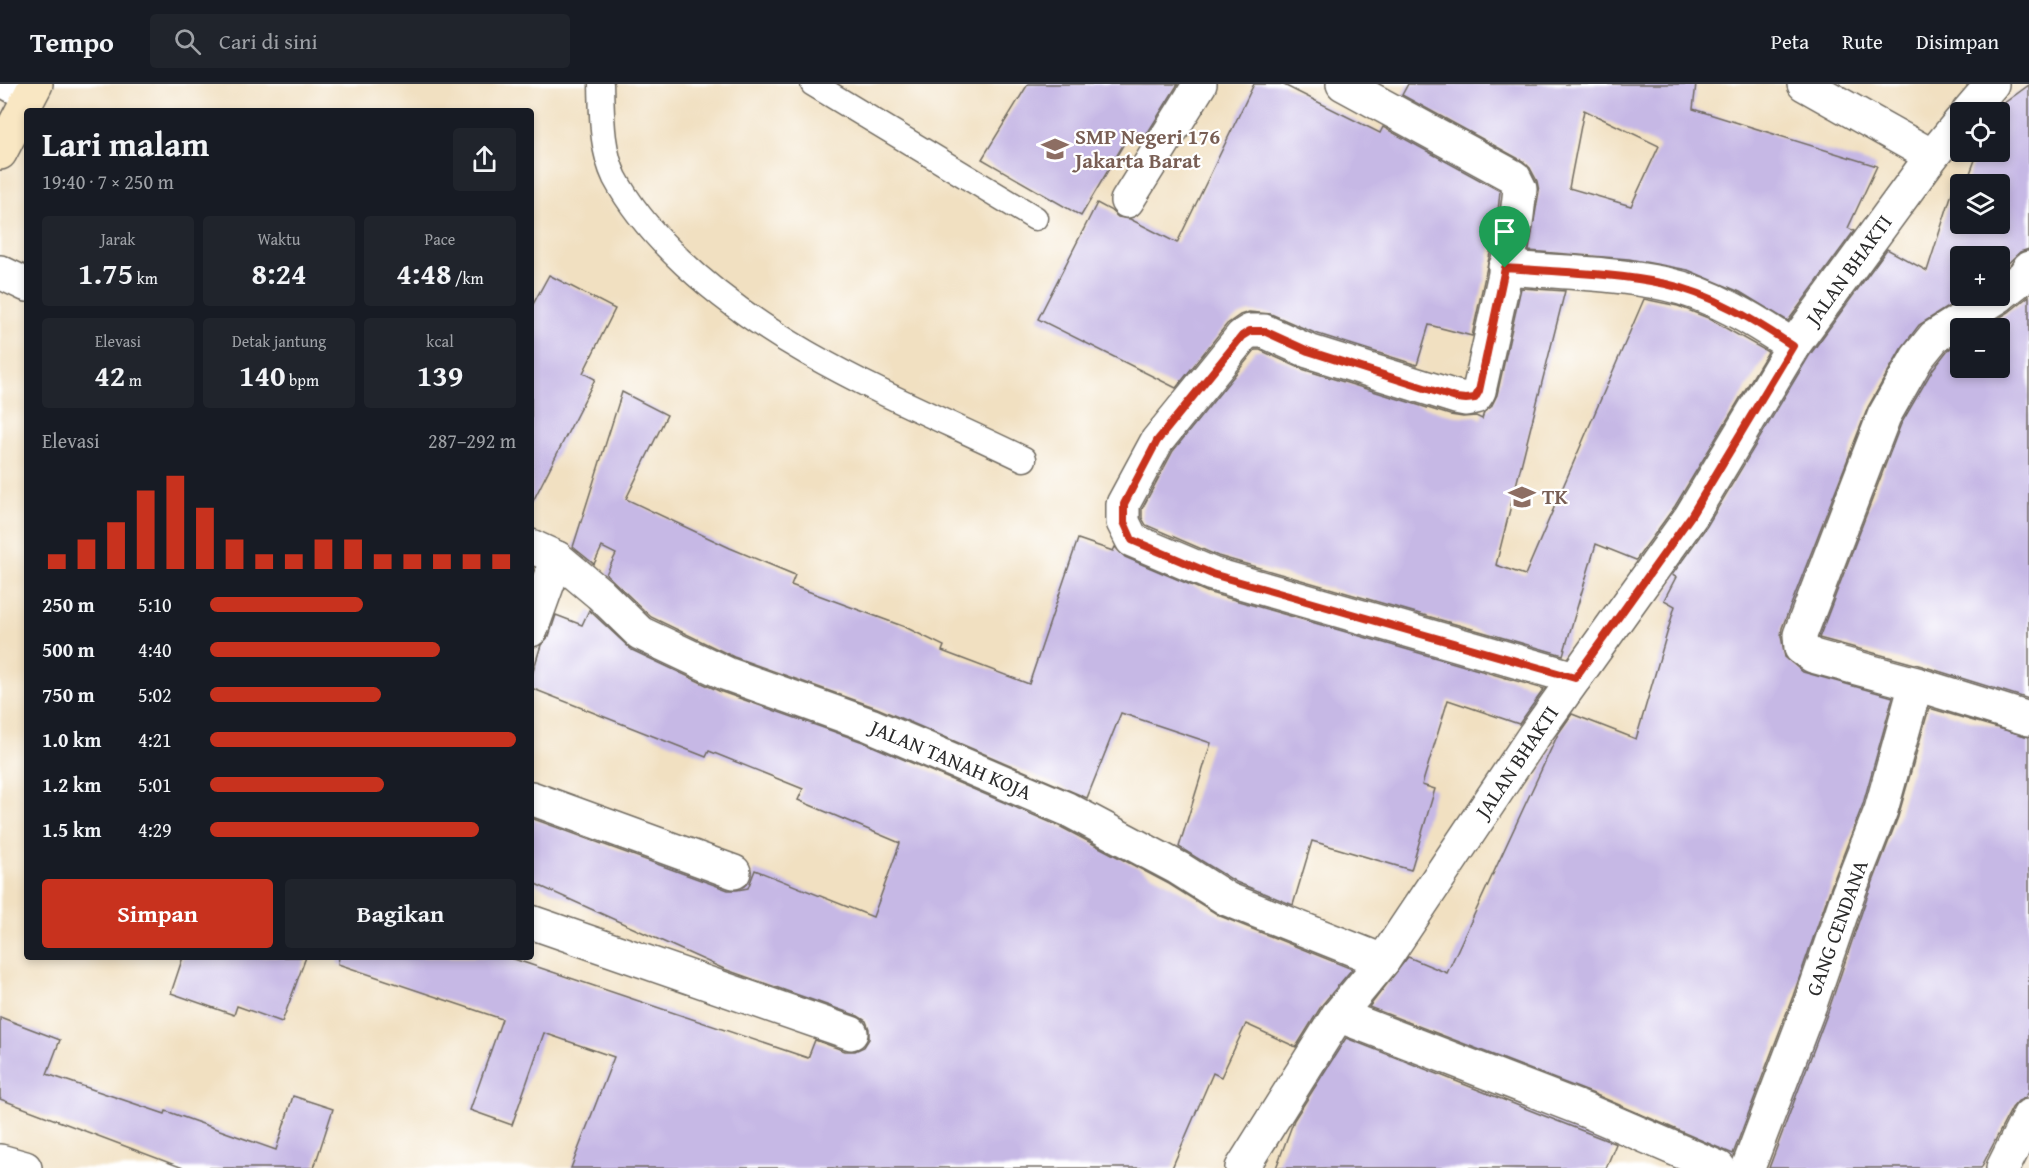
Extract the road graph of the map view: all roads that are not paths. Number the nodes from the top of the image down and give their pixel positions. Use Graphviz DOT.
graph roads {
  1 [pos="601,84"];
  2 [pos="813,84"];
  3 [pos="1200,84"];
  4 [pos="1343,84"];
  5 [pos="1804,84"];
  6 [pos="1992,84"];
  7 [pos="21,89"];
  8 [pos="1977,102"];
  9 [pos="1950,134"];
  10 [pos="0,153"];
  11 [pos="1932,156"];
  12 [pos="1127,201"];
  13 [pos="1035,218"];
  14 [pos="1505,268"];
  15 [pos="2029,268"];
  16 [pos="0,272"];
  17 [pos="24,284"];
  18 [pos="2010,287"];
  19 [pos="1982,306"];
  20 [pos="1793,346"];
  21 [pos="1024,459"];
  22 [pos="544,552"];
  23 [pos="534,612"];
  24 [pos="1575,678"];
  25 [pos="1916,684"];
  26 [pos="2029,719"];
  27 [pos="534,799"];
  28 [pos="734,872"];
  29 [pos="534,923"];
  30 [pos="1383,961"];
  31 [pos="1338,1015"];
  32 [pos="851,1033"];
  33 [pos="2029,1116"];
  34 [pos="0,1161"];
  35 [pos="25,1168"];
  36 [pos="1242,1168"];
  37 [pos="1719,1168"];
  38 [pos="1748,1168"];
  39 [pos="2003,1168"];
  1 -- 21 [label="lane"];
  2 -- 13 [label="lane"];
  3 -- 12 [label="street"];
  4 -- 14 [label="street"];
  5 -- 11 [label="street"];
  6 -- 8 [label="street"];
  7 -- 10 [label="main road"];
  9 -- 11 [label="street, JALAN BHAKTI"];
  11 -- 20 [label="street, JALAN BHAKTI"];
  14 -- 20 [label="street"];
  14 -- 24 [label="street"];
  15 -- 18 [label="street"];
  16 -- 17 [label="street"];
  19 -- 25 [label="street"];
  20 -- 24 [label="street, JALAN BHAKTI"];
  22 -- 23 [label="street"];
  22 -- 30 [label="street, JALAN TANAH KOJA"];
  24 -- 30 [label="street, JALAN BHAKTI"];
  25 -- 26 [label="street"];
  25 -- 38 [label="street, GANG CENDANA"];
  27 -- 28 [label="street"];
  29 -- 32 [label="street"];
  30 -- 31 [label="street, JALAN BHAKTI"];
  31 -- 36 [label="street, JALAN BHAKTI"];
  31 -- 37 [label="street"];
  33 -- 39 [label="street"];
  34 -- 35 [label="street"];
}
